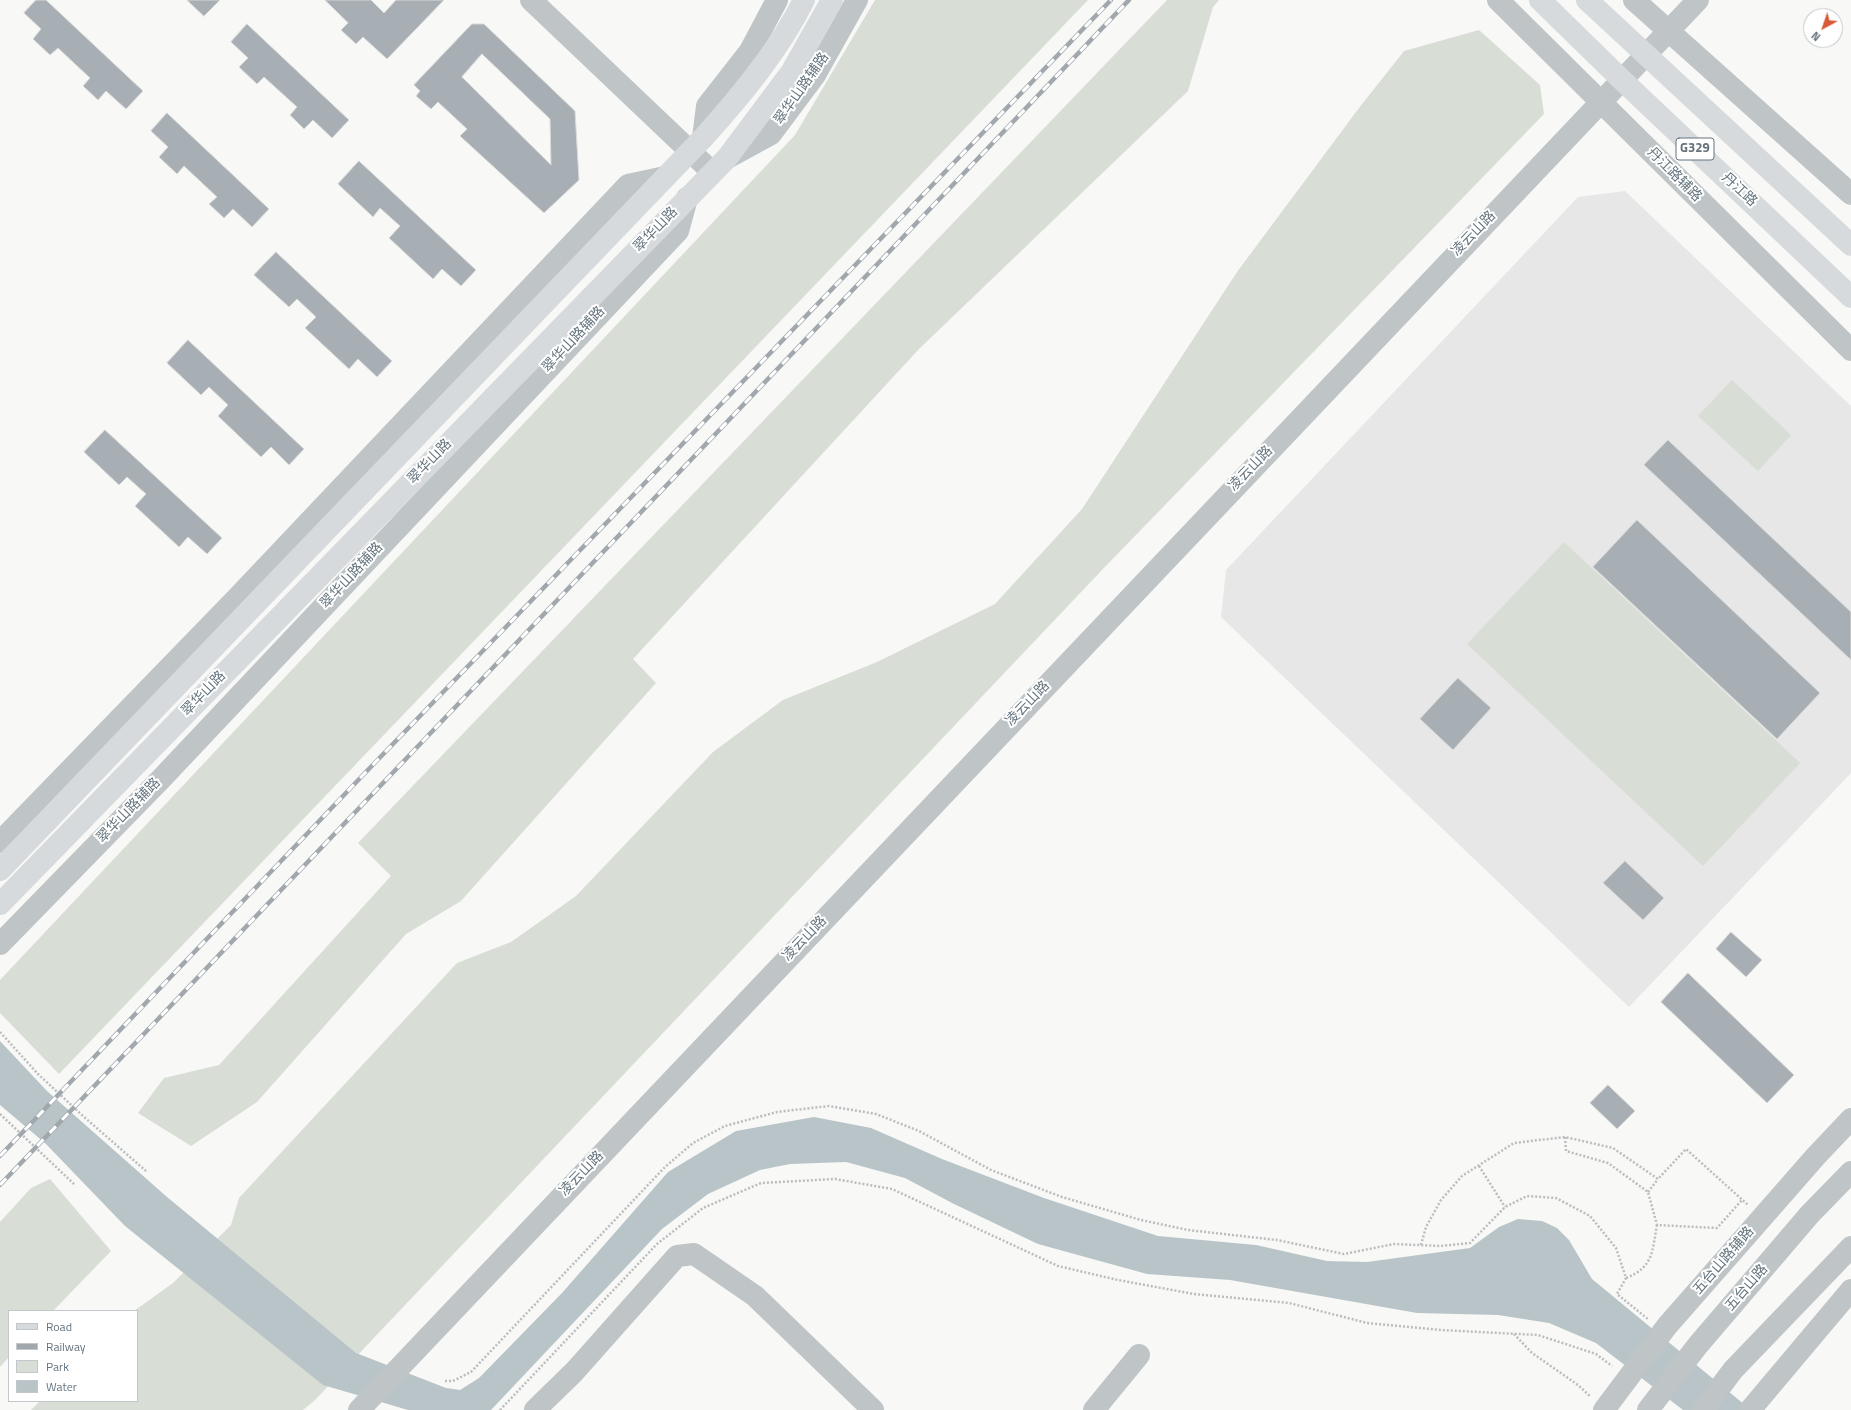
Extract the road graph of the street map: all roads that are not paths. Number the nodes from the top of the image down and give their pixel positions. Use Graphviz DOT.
graph roads {
  1 [pos="531,0"];
  2 [pos="777,0"];
  3 [pos="804,0"];
  4 [pos="832,0"];
  5 [pos="857,0"];
  6 [pos="1498,0"];
  7 [pos="1540,0"];
  8 [pos="1587,0"];
  9 [pos="1634,0"];
  10 [pos="1698,0"];
  11 [pos="1669,30"];
  12 [pos="1646,53"];
  13 [pos="1622,80"];
  14 [pos="1600,102"];
  15 [pos="696,145"];
  16 [pos="719,165"];
  17 [pos="665,177"];
  18 [pos="1851,194"];
  19 [pos="687,198"];
  20 [pos="1851,245"];
  21 [pos="1851,297"];
  22 [pos="1851,350"];
  23 [pos="0,842"];
  24 [pos="0,870"];
  25 [pos="0,904"];
  26 [pos="0,944"];
  27 [pos="1851,1119"];
  28 [pos="1851,1172"];
  29 [pos="1851,1247"];
  30 [pos="1851,1290"];
  31 [pos="1139,1355"];
  32 [pos="1756,1402"];
  33 [pos="1649,1409"];
  34 [pos="359,1410"];
  35 [pos="535,1410"];
  36 [pos="873,1410"];
  37 [pos="1094,1410"];
  38 [pos="1604,1410"];
  39 [pos="1703,1410"];
  1 -- 15 [label="street"];
  2 -- 15 [label="street"];
  3 -- 15 [label="main road, 翠华山路"];
  4 -- 16 [label="main road, 翠华山路"];
  5 -- 16 [label="street, 翠华山路辅路"];
  6 -- 14 [label="street, 丹江路辅路"];
  7 -- 13 [label="main road, 丹江路 / G329"];
  8 -- 12 [label="main road, G329"];
  9 -- 11 [label="street"];
  10 -- 11 [label="street, 凌云山路"];
  11 -- 12 [label="street, 凌云山路"];
  11 -- 18 [label="street"];
  12 -- 13 [label="street, 凌云山路"];
  12 -- 20 [label="main road, G329"];
  13 -- 14 [label="street, 凌云山路"];
  13 -- 21 [label="main road, 丹江路 / G329"];
  14 -- 22 [label="street, 丹江路辅路"];
  14 -- 34 [label="street, 凌云山路"];
  15 -- 16 [label="street"];
  15 -- 17 [label="main road, 翠华山路"];
  16 -- 19 [label="main road, 翠华山路"];
  17 -- 23 [label="street"];
  17 -- 24 [label="main road, 翠华山路"];
  19 -- 25 [label="main road, 翠华山路"];
  19 -- 26 [label="street, 翠华山路辅路"];
  27 -- 38 [label="street, 五台山路辅路"];
  28 -- 33 [label="street, 五台山路"];
  29 -- 39 [label="street"];
  30 -- 32 [label="street"];
  31 -- 37 [label="street"];
  35 -- 36 [label="street"];
}
